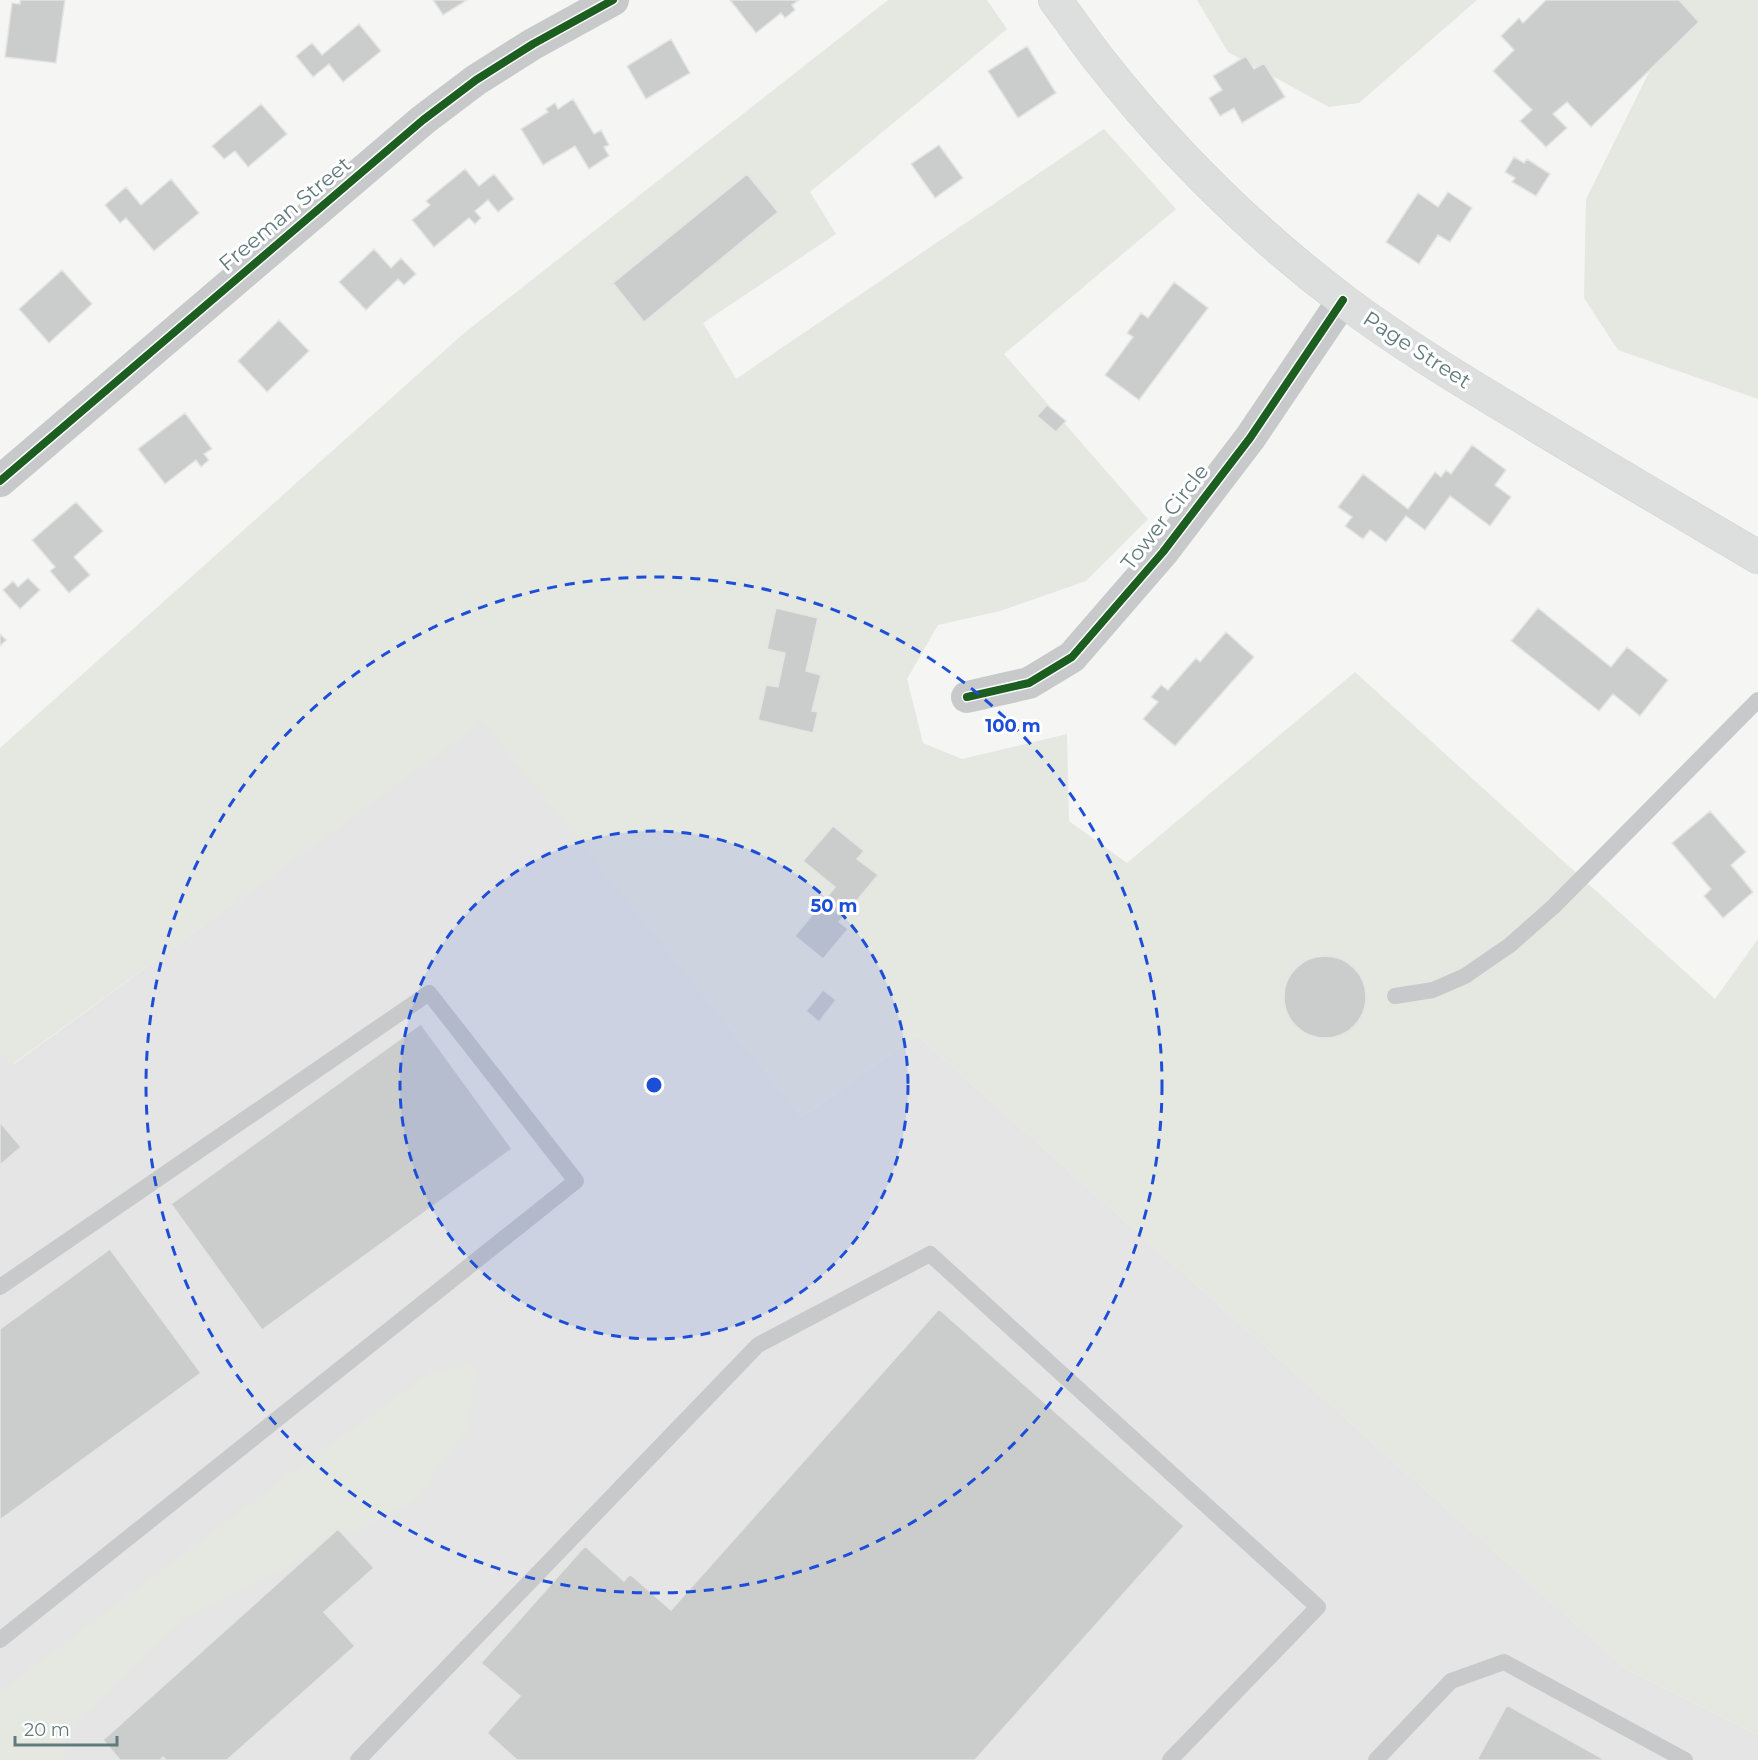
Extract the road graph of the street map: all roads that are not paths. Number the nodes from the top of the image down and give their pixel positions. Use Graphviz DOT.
graph roads {
  1 [pos="613,0"];
  2 [pos="1055,0"];
  3 [pos="1343,300"];
  4 [pos="0,481"];
  5 [pos="1758,557"];
  6 [pos="968,697"];
  7 [pos="1758,700"];
  8 [pos="1395,996"];
  9 [pos="0,1287"];
  10 [pos="0,1640"];
  11 [pos="358,1760"];
  12 [pos="1170,1760"];
  13 [pos="1376,1760"];
  14 [pos="1685,1760"];
  1 -- 4 [label="street, Freeman Street"];
  2 -- 3 [label="main road, Page Street"];
  3 -- 5 [label="main road, Page Street"];
  3 -- 6 [label="street, Tower Circle"];
  7 -- 8 [label="lane"];
  9 -- 10 [label="lane"];
  11 -- 12 [label="lane"];
  13 -- 14 [label="lane"];
}
